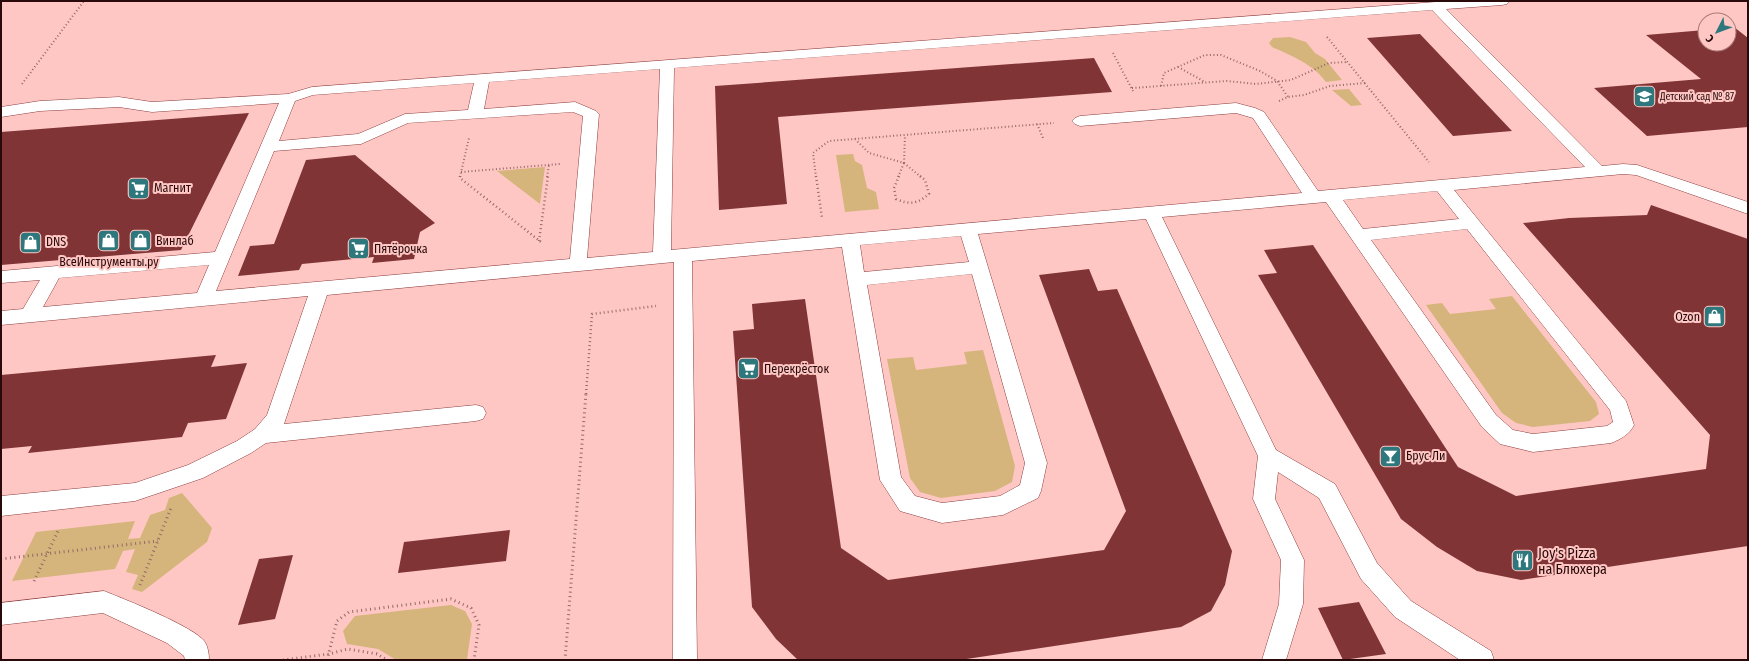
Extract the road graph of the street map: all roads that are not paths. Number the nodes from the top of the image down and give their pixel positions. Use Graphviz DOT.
graph roads {
  1 [pos="1502,1"];
  2 [pos="1436,6"];
  3 [pos="667,66"];
  4 [pos="482,79"];
  5 [pos="289,98"];
  6 [pos="1,112"];
  7 [pos="475,114"];
  8 [pos="1080,121"];
  9 [pos="268,147"];
  10 [pos="1598,171"];
  11 [pos="1445,185"];
  12 [pos="1322,196"];
  13 [pos="1748,208"];
  14 [pos="1151,212"];
  15 [pos="1472,223"];
  16 [pos="968,229"];
  17 [pos="1359,235"];
  18 [pos="850,240"];
  19 [pos="672,256"];
  20 [pos="221,258"];
  21 [pos="578,265"];
  22 [pos="979,268"];
  23 [pos="54,272"];
  24 [pos="1,277"];
  25 [pos="857,279"];
  26 [pos="320,289"];
  27 [pos="204,299"];
  28 [pos="28,316"];
  29 [pos="1,318"];
  30 [pos="476,413"];
  31 [pos="262,435"];
  32 [pos="1269,456"];
  33 [pos="1,506"];
  34 [pos="10,613"];
  35 [pos="197,660"];
  36 [pos="685,660"];
  37 [pos="1274,660"];
  38 [pos="1482,660"];
  1 -- 2 [label="lane"];
  2 -- 3 [label="lane"];
  2 -- 10 [label="lane"];
  3 -- 4 [label="lane"];
  3 -- 19 [label="lane"];
  4 -- 5 [label="lane"];
  4 -- 7 [label="lane"];
  5 -- 6 [label="lane"];
  5 -- 9 [label="lane"];
  7 -- 9 [label="lane"];
  7 -- 21 [label="lane"];
  8 -- 12 [label="lane"];
  9 -- 20 [label="lane"];
  10 -- 11 [label="lane"];
  10 -- 13 [label="lane"];
  11 -- 12 [label="lane"];
  11 -- 15 [label="lane"];
  12 -- 14 [label="lane"];
  12 -- 17 [label="lane"];
  14 -- 16 [label="lane"];
  14 -- 32 [label="lane"];
  15 -- 17 [label="lane"];
  15 -- 17 [label="lane"];
  16 -- 18 [label="lane"];
  16 -- 22 [label="lane"];
  18 -- 19 [label="lane"];
  18 -- 25 [label="lane"];
  19 -- 21 [label="lane"];
  19 -- 36 [label="lane"];
  20 -- 23 [label="lane"];
  20 -- 27 [label="lane"];
  21 -- 26 [label="lane"];
  22 -- 25 [label="lane"];
  22 -- 25 [label="lane"];
  23 -- 24 [label="lane"];
  23 -- 28 [label="lane"];
  26 -- 27 [label="lane"];
  26 -- 31 [label="lane"];
  27 -- 28 [label="lane"];
  28 -- 29 [label="lane"];
  30 -- 31 [label="lane"];
  31 -- 33 [label="lane"];
  32 -- 37 [label="lane"];
  32 -- 38 [label="lane"];
  34 -- 35 [label="lane"];
}
